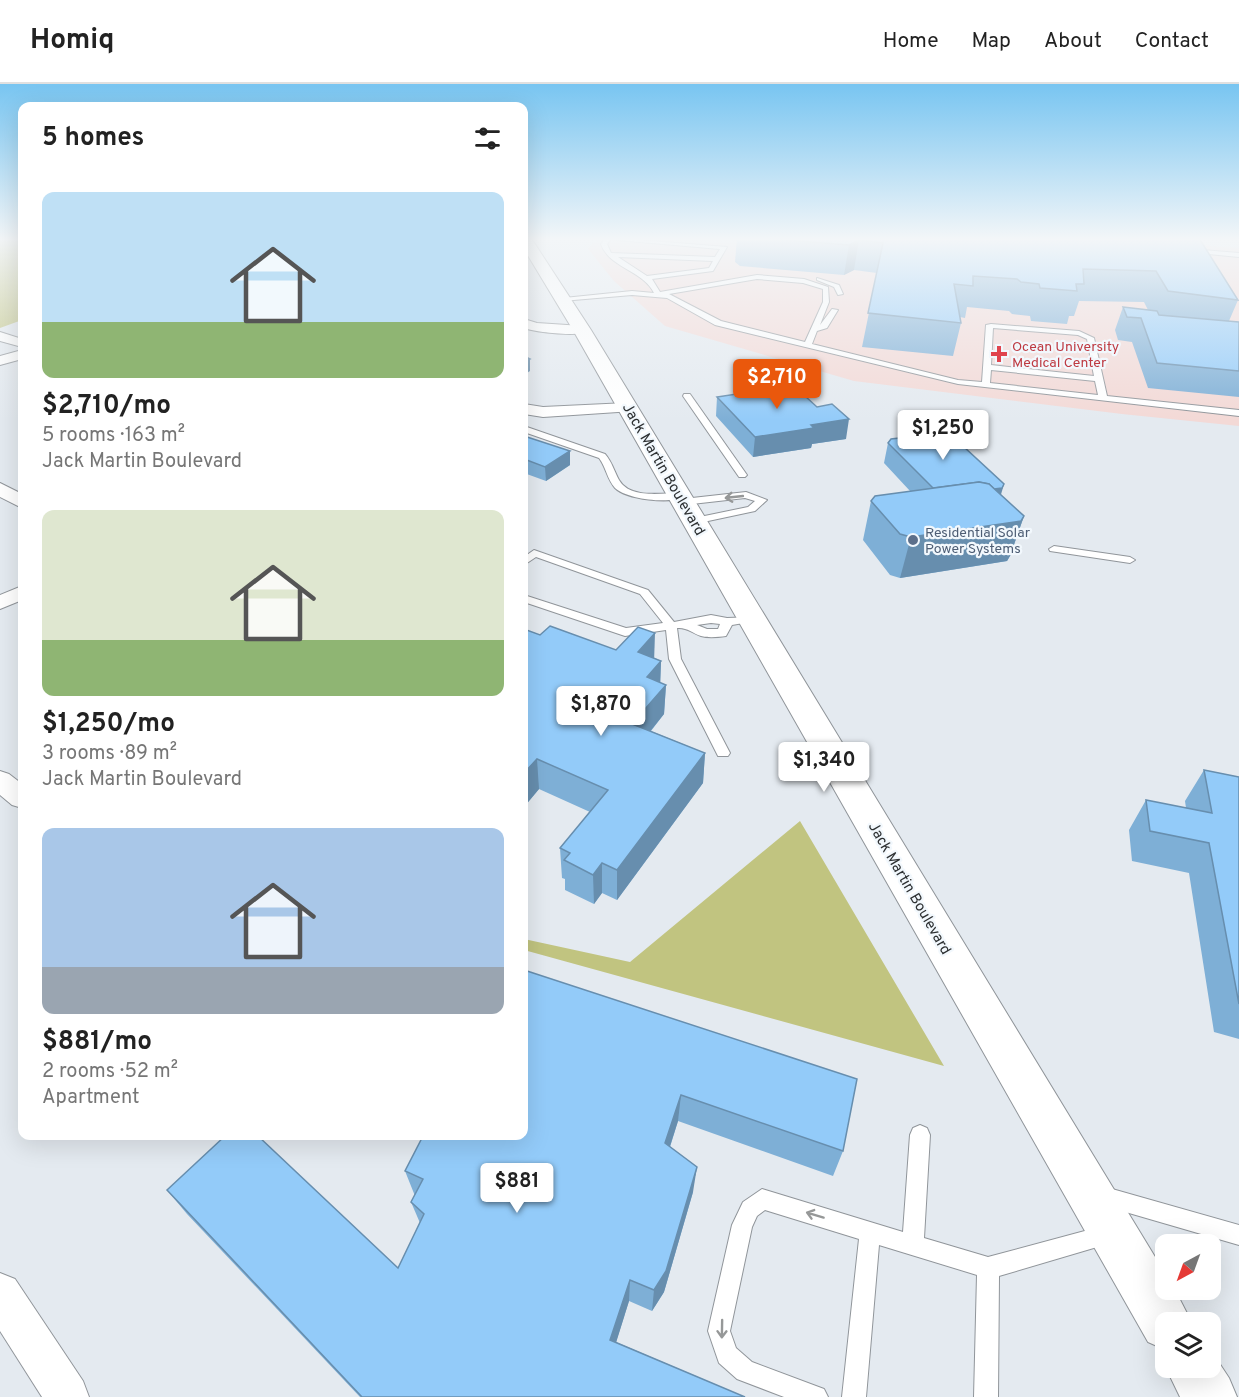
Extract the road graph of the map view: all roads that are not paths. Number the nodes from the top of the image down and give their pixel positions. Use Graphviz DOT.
graph roads {
  1 [pos="571,299"];
  2 [pos="675,299"];
  3 [pos="826,299"];
  4 [pos="564,300"];
  5 [pos="834,310"];
  6 [pos="528,324"];
  7 [pos="582,330"];
  8 [pos="814,330"];
  9 [pos="0,336"];
  10 [pos="18,342"];
  11 [pos="807,346"];
  12 [pos="18,355"];
  13 [pos="0,361"];
  14 [pos="987,367"];
  15 [pos="1098,379"];
  16 [pos="986,386"];
  17 [pos="687,396"];
  18 [pos="1103,398"];
  19 [pos="627,408"];
  20 [pos="528,410"];
  21 [pos="1239,413"];
  22 [pos="528,430"];
  23 [pos="742,475"];
  24 [pos="0,489"];
  25 [pos="18,500"];
  26 [pos="685,506"];
  27 [pos="1054,549"];
  28 [pos="528,558"];
  29 [pos="1130,560"];
  30 [pos="18,594"];
  31 [pos="528,599"];
  32 [pos="0,603"];
  33 [pos="739,620"];
  34 [pos="671,626"];
  35 [pos="723,753"];
  36 [pos="0,781"];
  37 [pos="18,795"];
  38 [pos="920,1135"];
  39 [pos="1088,1192"];
  40 [pos="870,1233"];
  41 [pos="1112,1233"];
  42 [pos="1239,1235"];
  43 [pos="913,1245"];
  44 [pos="988,1268"];
  45 [pos="0,1294"];
  46 [pos="1159,1312"];
  47 [pos="1198,1378"];
  48 [pos="67,1397"];
  49 [pos="816,1397"];
  50 [pos="854,1397"];
  51 [pos="986,1397"];
  52 [pos="1210,1397"];
  1 -- 4 [label="lane"];
  2 -- 11 [label="lane"];
  3 -- 8 [label="lane"];
  4 -- 7 [label="street, Jack Martin Boulevard"];
  5 -- 8 [label="lane"];
  6 -- 7 [label="street"];
  7 -- 19 [label="street, Jack Martin Boulevard"];
  8 -- 11 [label="lane"];
  9 -- 10 [label="street"];
  11 -- 16 [label="lane"];
  12 -- 13 [label="street"];
  14 -- 15 [label="lane"];
  14 -- 15 [label="lane"];
  14 -- 16 [label="lane"];
  15 -- 18 [label="lane"];
  16 -- 18 [label="lane"];
  17 -- 23 [label="lane"];
  18 -- 21 [label="lane"];
  19 -- 20 [label="street"];
  19 -- 26 [label="street, Jack Martin Boulevard"];
  22 -- 26 [label="lane"];
  24 -- 25 [label="street"];
  26 -- 26 [label="lane, one-way"];
  26 -- 33 [label="street, Jack Martin Boulevard"];
  27 -- 29 [label="lane"];
  28 -- 34 [label="lane"];
  30 -- 32 [label="street"];
  31 -- 34 [label="lane"];
  33 -- 34 [label="lane"];
  33 -- 39 [label="street, Jack Martin Boulevard"];
  34 -- 35 [label="lane"];
  36 -- 37 [label="street"];
  38 -- 43 [label="lane"];
  39 -- 41 [label="street, Jack Martin Boulevard"];
  39 -- 42 [label="lane"];
  40 -- 43 [label="lane"];
  40 -- 49 [label="lane, one-way"];
  40 -- 50 [label="lane"];
  41 -- 44 [label="lane"];
  41 -- 46 [label="street, Jack Martin Boulevard"];
  43 -- 44 [label="lane"];
  44 -- 51 [label="lane"];
  45 -- 48 [label="street"];
  47 -- 52 [label="street"];
}
